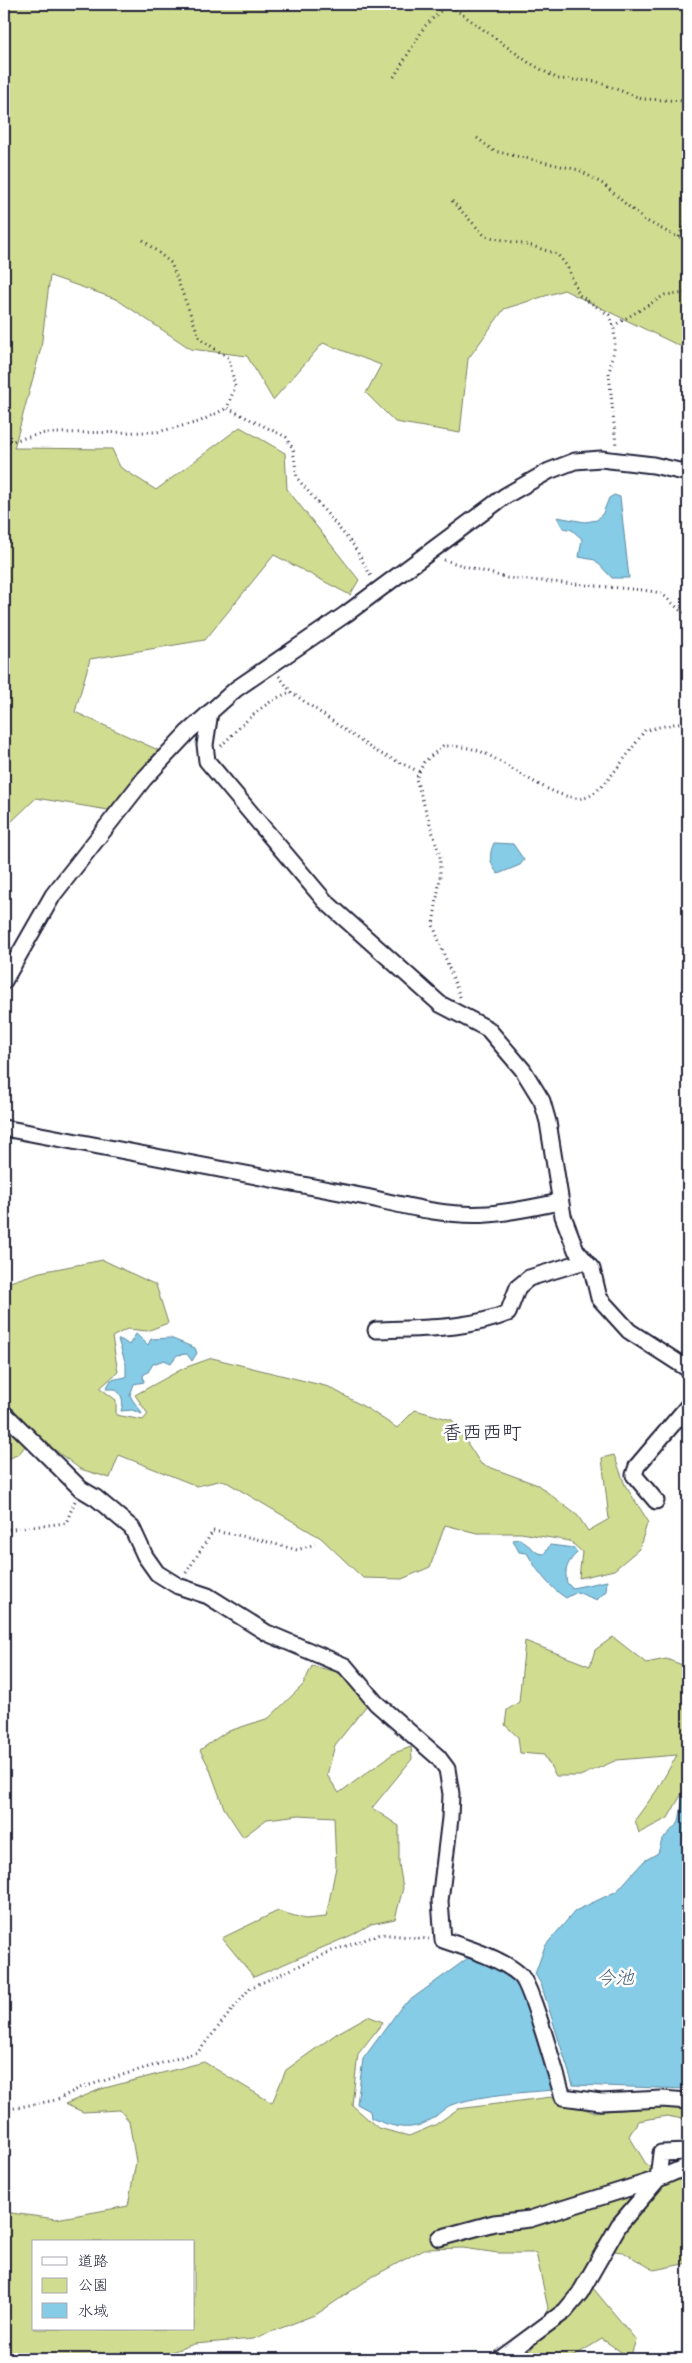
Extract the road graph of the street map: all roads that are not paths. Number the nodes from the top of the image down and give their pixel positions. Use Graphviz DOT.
graph roads {
  1 [pos="688,472"];
  2 [pos="210,712"];
  3 [pos="4,980"];
  4 [pos="4,1128"];
  5 [pos="560,1202"];
  6 [pos="585,1261"];
  7 [pos="376,1330"];
  8 [pos="688,1369"];
  9 [pos="688,1406"];
  10 [pos="4,1413"];
  11 [pos="656,1501"];
  12 [pos="688,2101"];
  13 [pos="688,2152"];
  14 [pos="688,2166"];
  15 [pos="658,2179"];
  16 [pos="439,2238"];
  17 [pos="500,2359"];
  1 -- 2 [label="street"];
  2 -- 3 [label="street"];
  2 -- 5 [label="street"];
  4 -- 5 [label="street"];
  5 -- 6 [label="street"];
  6 -- 7 [label="street"];
  6 -- 8 [label="street"];
  9 -- 11 [label="street"];
  10 -- 12 [label="street"];
  13 -- 15 [label="street"];
  14 -- 15 [label="street"];
  15 -- 16 [label="street"];
  15 -- 17 [label="street"];
}
